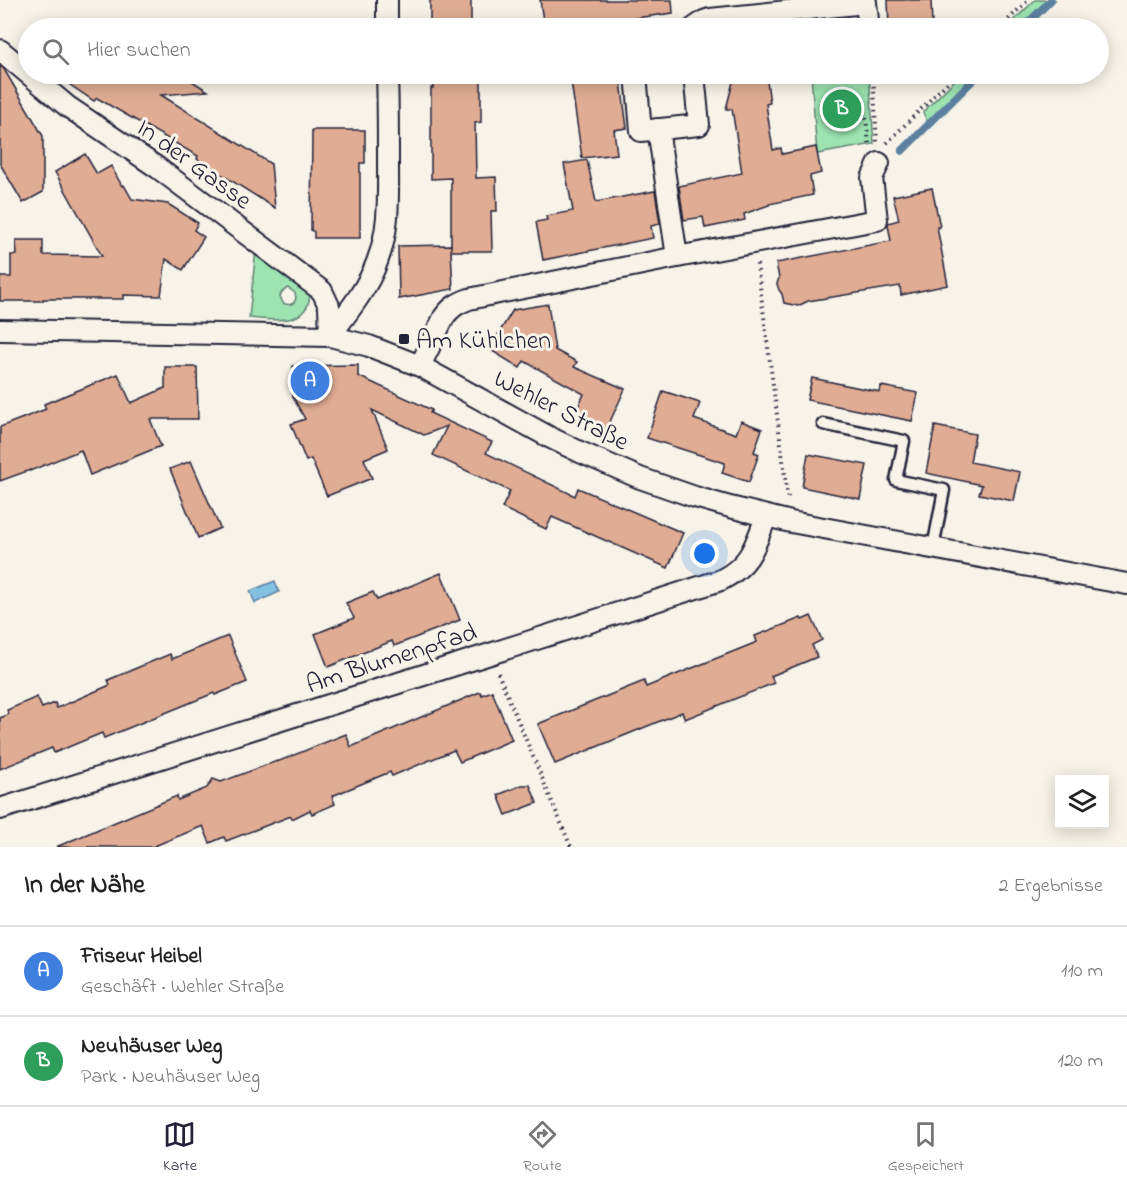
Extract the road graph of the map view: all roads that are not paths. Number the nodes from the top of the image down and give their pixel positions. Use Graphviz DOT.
graph roads {
  1 [pos="387,0"];
  2 [pos="866,2"];
  3 [pos="387,18"];
  4 [pos="719,18"];
  5 [pos="868,18"];
  6 [pos="0,50"];
  7 [pos="18,65"];
  8 [pos="41,84"];
  9 [pos="387,84"];
  10 [pos="637,84"];
  11 [pos="695,84"];
  12 [pos="658,129"];
  13 [pos="878,158"];
  14 [pos="676,256"];
  15 [pos="0,330"];
  16 [pos="330,336"];
  17 [pos="420,366"];
  18 [pos="823,424"];
  19 [pos="766,517"];
  20 [pos="933,548"];
  21 [pos="1127,584"];
  22 [pos="0,809"];
  1 -- 3 [label="street"];
  2 -- 4 [label="street"];
  2 -- 5 [label="street"];
  6 -- 7 [label="street, In der Gasse"];
  8 -- 16 [label="street, In der Gasse"];
  9 -- 16 [label="street"];
  10 -- 12 [label="street"];
  11 -- 12 [label="street"];
  12 -- 14 [label="street"];
  13 -- 14 [label="street"];
  14 -- 17 [label="street"];
  15 -- 16 [label="street, Wehler Straße"];
  16 -- 17 [label="street, Wehler Straße"];
  17 -- 19 [label="street, Wehler Straße"];
  18 -- 20 [label="lane"];
  19 -- 20 [label="street, Wehler Straße"];
  19 -- 22 [label="street, Am Blumenpfad"];
  20 -- 21 [label="street, Wehler Straße"];
}
